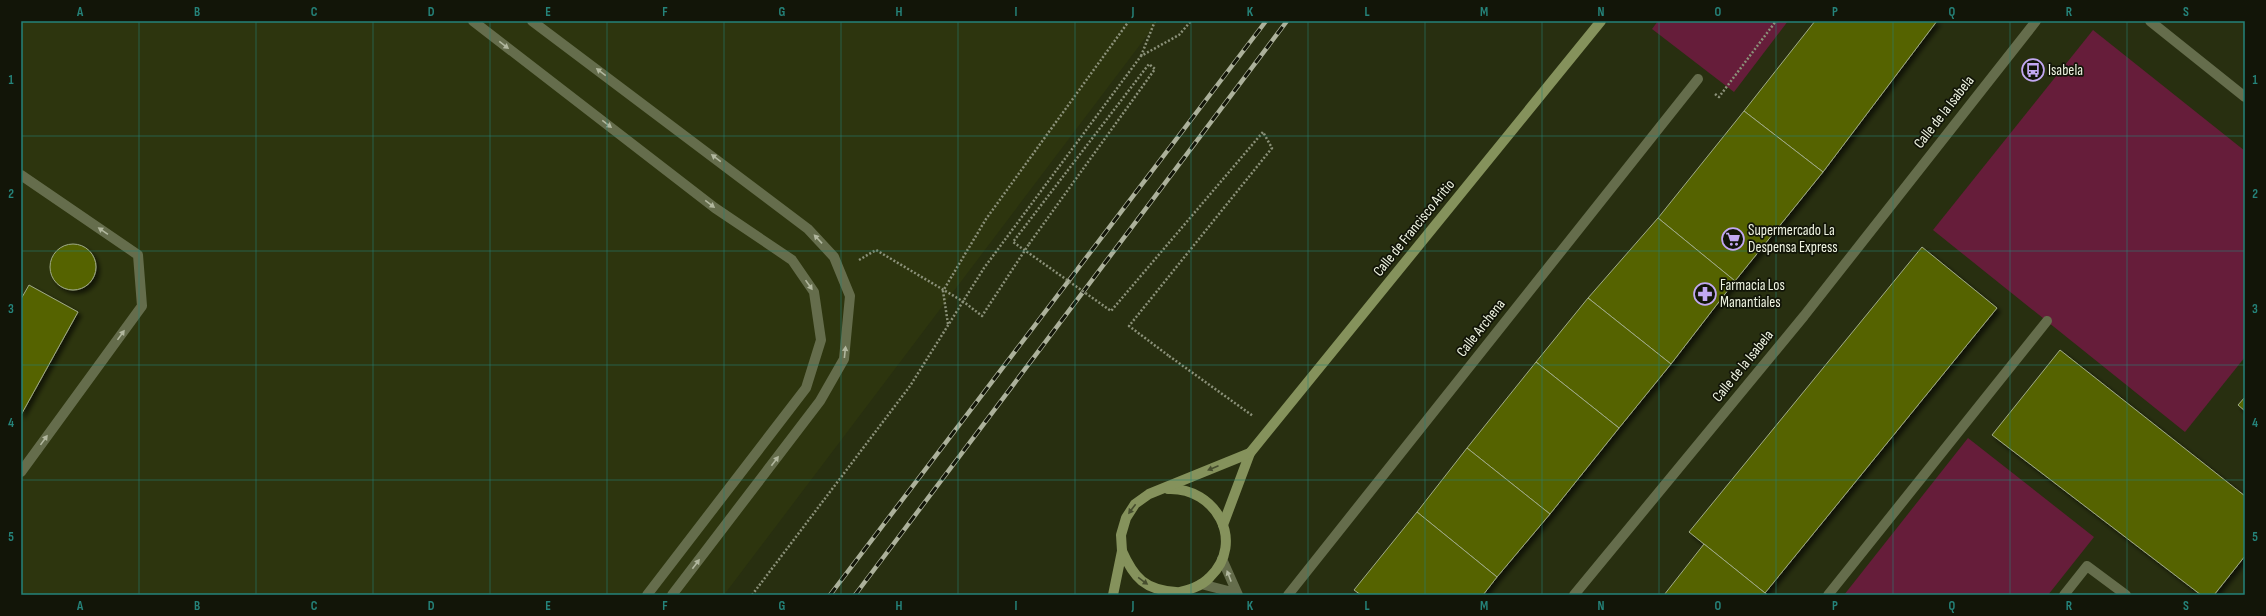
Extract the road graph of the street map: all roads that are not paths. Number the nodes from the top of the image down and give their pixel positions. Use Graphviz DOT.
graph roads {
  1 [pos="473,21"];
  2 [pos="532,21"];
  3 [pos="1601,21"];
  4 [pos="2036,21"];
  5 [pos="2150,21"];
  6 [pos="1698,79"];
  7 [pos="2245,97"];
  8 [pos="21,175"];
  9 [pos="2047,321"];
  10 [pos="1250,453"];
  11 [pos="21,472"];
  12 [pos="1165,489"];
  13 [pos="1223,525"];
  14 [pos="1122,551"];
  15 [pos="1222,559"];
  16 [pos="1201,584"];
  17 [pos="1173,594"];
  18 [pos="1237,594"];
  19 [pos="647,595"];
  20 [pos="672,595"];
  21 [pos="1113,595"];
  22 [pos="1288,595"];
  23 [pos="1574,595"];
  24 [pos="1828,595"];
  25 [pos="2064,595"];
  26 [pos="2126,595"];
  1 -- 19 [label="street, one-way"];
  20 -- 2 [label="street, one-way"];
  3 -- 10 [label="main road, Calle de Francisco Aritio"];
  4 -- 23 [label="street, Calle de la Isabela"];
  5 -- 7 [label="street"];
  6 -- 22 [label="street, Calle Archena"];
  11 -- 8 [label="street, one-way"];
  9 -- 24 [label="street"];
  10 -- 12 [label="main road, Calle de Francisco Aritio, one-way"];
  10 -- 13 [label="main road, Calle de Francisco Aritio"];
  12 -- 13 [label="main road, Calle de Francisco Aritio"];
  12 -- 14 [label="main road, Calle de Francisco Aritio, one-way"];
  13 -- 15 [label="main road, Calle de Francisco Aritio"];
  14 -- 17 [label="main road, Calle de Francisco Aritio, one-way"];
  14 -- 21 [label="main road, Calle de Francisco Aritio"];
  15 -- 16 [label="main road, Calle de Francisco Aritio"];
  18 -- 15 [label="street, one-way"];
  16 -- 17 [label="main road, Calle de Francisco Aritio"];
  16 -- 18 [label="street"];
  25 -- 26 [label="street"];
}
